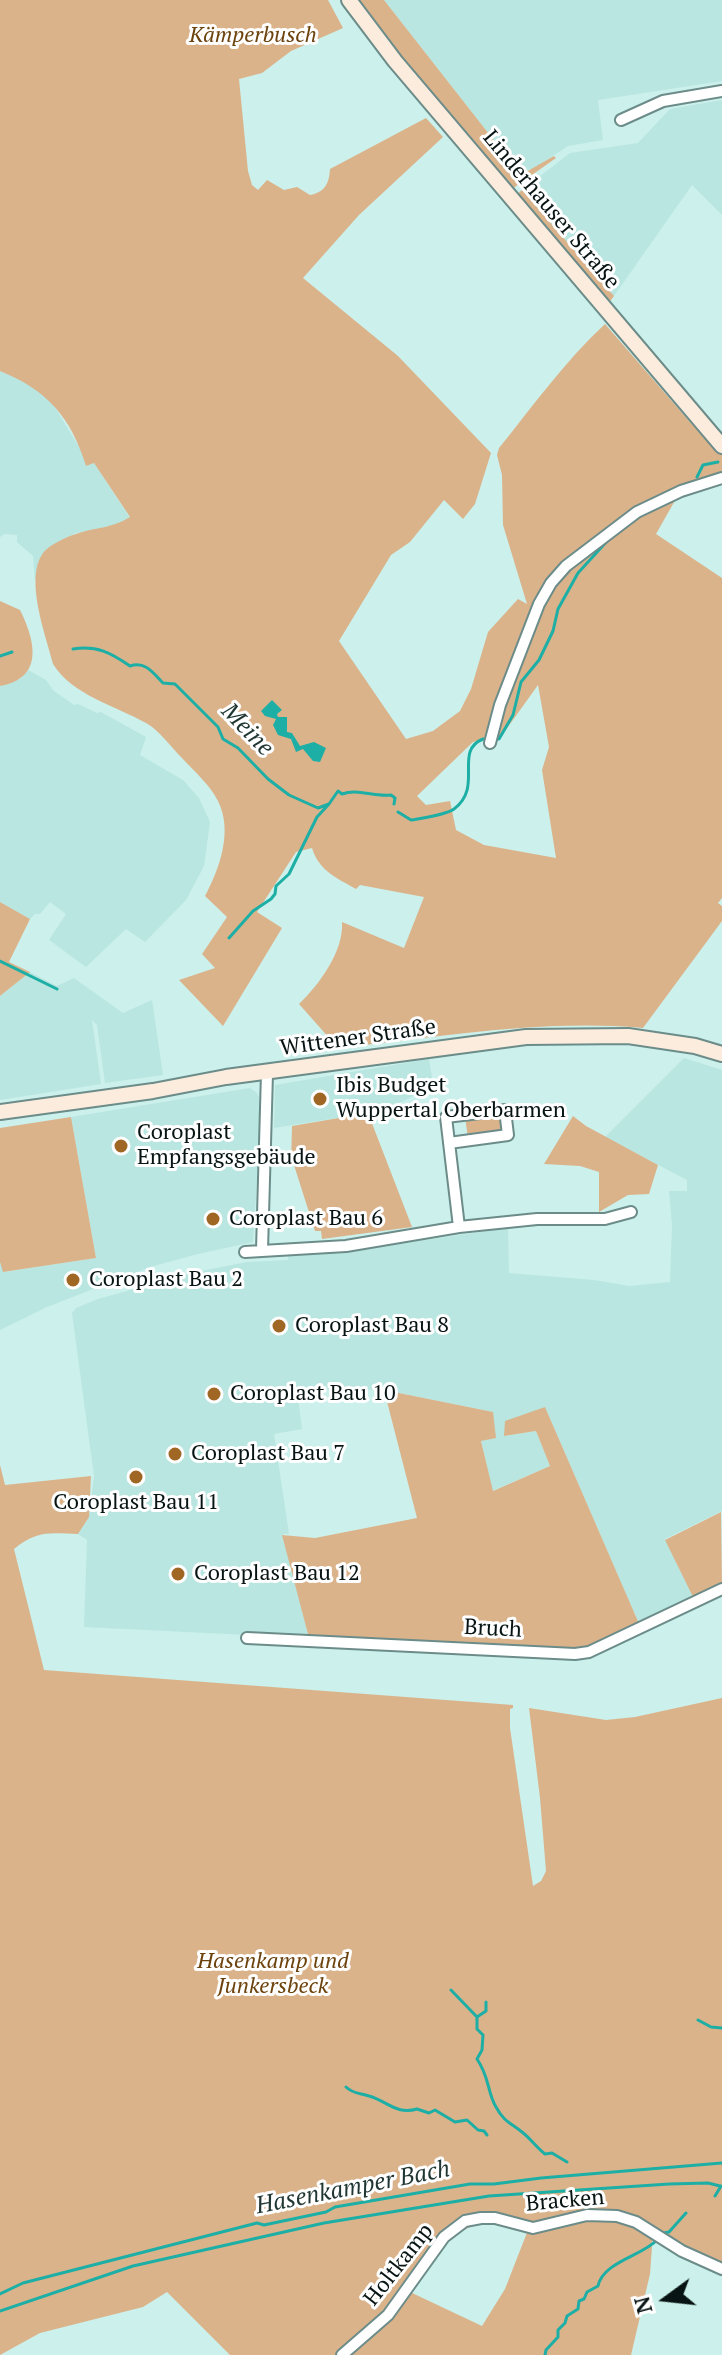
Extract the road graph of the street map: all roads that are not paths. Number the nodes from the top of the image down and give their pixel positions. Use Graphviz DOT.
graph roads {
  1 [pos="349,0"];
  2 [pos="722,91"];
  3 [pos="621,120"];
  4 [pos="722,446"];
  5 [pos="722,478"];
  6 [pos="490,743"];
  7 [pos="720,1050"];
  8 [pos="267,1073"];
  9 [pos="0,1112"];
  10 [pos="449,1143"];
  11 [pos="631,1212"];
  12 [pos="459,1227"];
  13 [pos="262,1250"];
  14 [pos="245,1252"];
  15 [pos="722,1589"];
  16 [pos="247,1638"];
  17 [pos="495,2218"];
  18 [pos="722,2269"];
  19 [pos="342,2355"];
  1 -- 4 [label="main road, Linderhauser Straße"];
  2 -- 3 [label="street"];
  5 -- 6 [label="street"];
  7 -- 8 [label="main road, Wittener Straße"];
  8 -- 9 [label="main road, Wittener Straße"];
  8 -- 13 [label="street"];
  10 -- 10 [label="street"];
  10 -- 12 [label="street"];
  11 -- 12 [label="street"];
  12 -- 13 [label="street"];
  13 -- 14 [label="street"];
  15 -- 16 [label="street, Bruch"];
  17 -- 18 [label="street, Bracken"];
  17 -- 19 [label="street, Holtkamp"];
}
